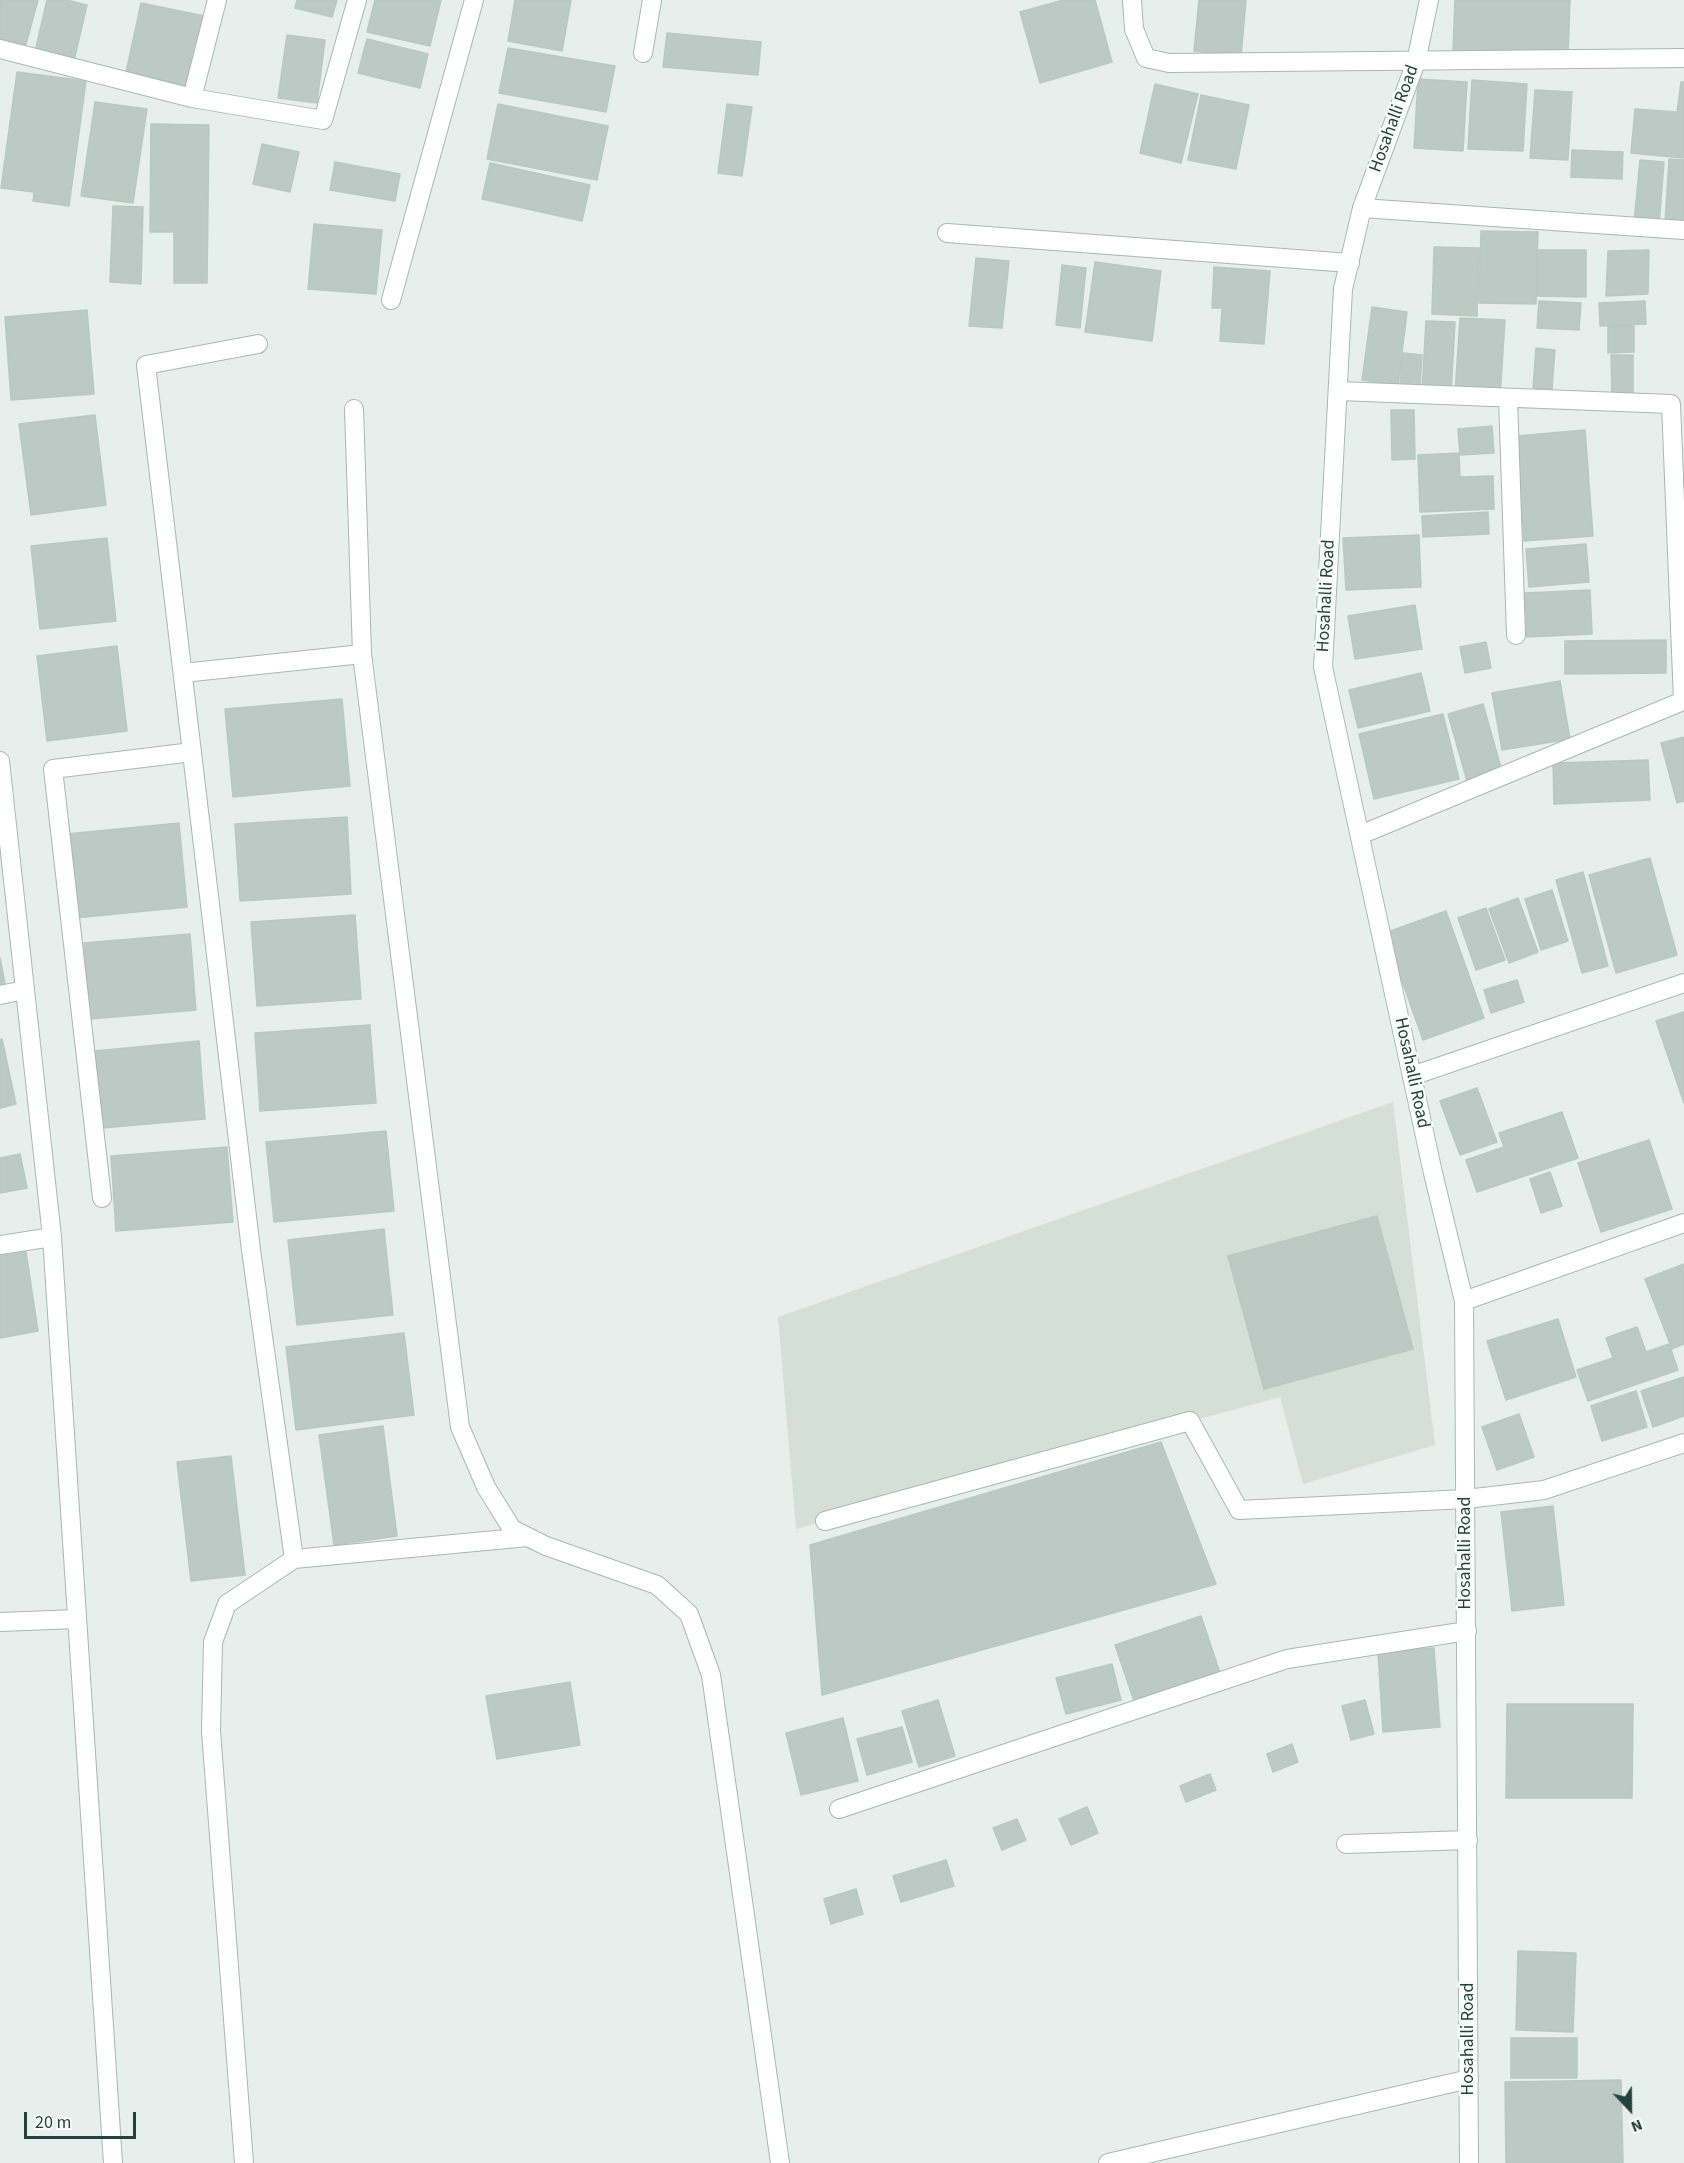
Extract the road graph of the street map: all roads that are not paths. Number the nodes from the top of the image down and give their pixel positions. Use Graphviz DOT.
graph roads {
  1 [pos="217,0"];
  2 [pos="357,0"];
  3 [pos="474,0"];
  4 [pos="652,0"];
  5 [pos="1132,0"];
  6 [pos="1429,0"];
  7 [pos="0,49"];
  8 [pos="643,53"];
  9 [pos="1684,58"];
  10 [pos="1416,62"];
  11 [pos="192,98"];
  12 [pos="1362,208"];
  13 [pos="1684,230"];
  14 [pos="947,233"];
  15 [pos="1350,263"];
  16 [pos="391,300"];
  17 [pos="258,344"];
  18 [pos="1339,391"];
  19 [pos="1508,399"];
  20 [pos="354,409"];
  21 [pos="1516,635"];
  22 [pos="362,654"];
  23 [pos="183,673"];
  24 [pos="192,752"];
  25 [pos="0,761"];
  26 [pos="1360,835"];
  27 [pos="1684,983"];
  28 [pos="25,990"];
  29 [pos="0,995"];
  30 [pos="1412,1076"];
  31 [pos="102,1198"];
  32 [pos="1684,1223"];
  33 [pos="52,1237"];
  34 [pos="0,1245"];
  35 [pos="1464,1301"];
  36 [pos="1684,1443"];
  37 [pos="1466,1498"];
  38 [pos="825,1521"];
  39 [pos="528,1537"];
  40 [pos="294,1559"];
  41 [pos="77,1619"];
  42 [pos="0,1622"];
  43 [pos="1467,1630"];
  44 [pos="839,1809"];
  45 [pos="1468,1840"];
  46 [pos="1346,1844"];
  47 [pos="1469,2079"];
  48 [pos="113,2163"];
  49 [pos="244,2163"];
  50 [pos="780,2163"];
  51 [pos="1108,2163"];
  52 [pos="1469,2163"];
  1 -- 11 [label="street"];
  2 -- 11 [label="street"];
  3 -- 16 [label="street"];
  4 -- 8 [label="street"];
  5 -- 10 [label="street"];
  6 -- 10 [label="street, Hosahalli Road"];
  7 -- 11 [label="street"];
  9 -- 10 [label="street"];
  10 -- 12 [label="street, Hosahalli Road"];
  12 -- 13 [label="street"];
  12 -- 15 [label="street, Hosahalli Road"];
  14 -- 15 [label="street"];
  15 -- 18 [label="street, Hosahalli Road"];
  17 -- 23 [label="street"];
  18 -- 19 [label="street"];
  18 -- 26 [label="street, Hosahalli Road"];
  19 -- 21 [label="street"];
  19 -- 26 [label="street"];
  20 -- 22 [label="street"];
  22 -- 23 [label="street"];
  22 -- 39 [label="street"];
  23 -- 24 [label="street"];
  24 -- 31 [label="street"];
  24 -- 40 [label="street"];
  25 -- 28 [label="street"];
  26 -- 30 [label="street, Hosahalli Road"];
  27 -- 30 [label="street"];
  28 -- 29 [label="street"];
  28 -- 33 [label="street"];
  30 -- 35 [label="street, Hosahalli Road"];
  32 -- 35 [label="street"];
  33 -- 34 [label="street"];
  33 -- 41 [label="street"];
  35 -- 37 [label="street, Hosahalli Road"];
  36 -- 37 [label="street"];
  37 -- 38 [label="street"];
  37 -- 43 [label="street, Hosahalli Road"];
  39 -- 40 [label="street"];
  39 -- 50 [label="street"];
  40 -- 49 [label="street"];
  41 -- 42 [label="street"];
  41 -- 48 [label="street"];
  43 -- 44 [label="street"];
  43 -- 45 [label="street, Hosahalli Road"];
  45 -- 46 [label="street"];
  45 -- 47 [label="street, Hosahalli Road"];
  47 -- 51 [label="street"];
  47 -- 52 [label="street, Hosahalli Road"];
}
